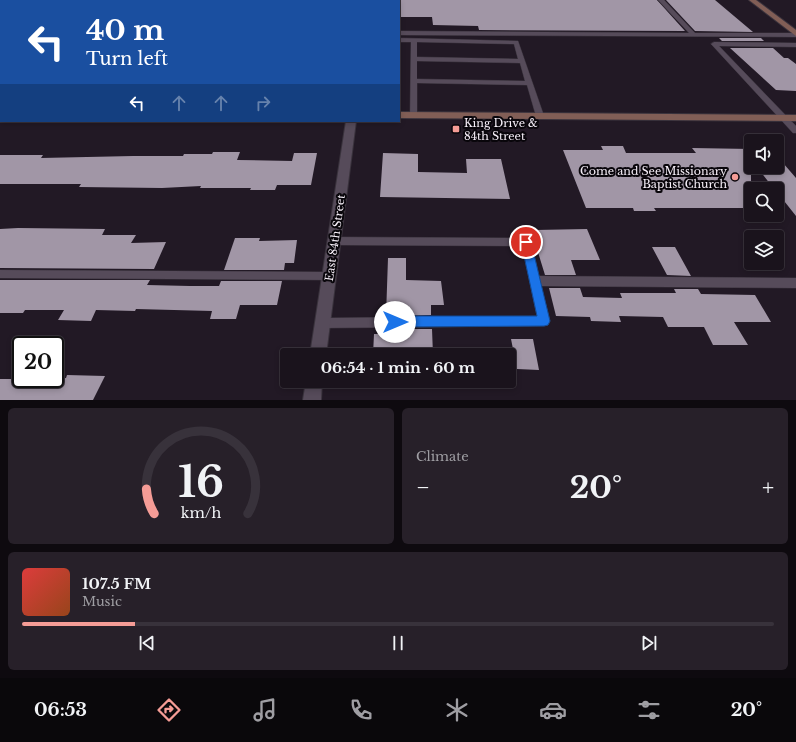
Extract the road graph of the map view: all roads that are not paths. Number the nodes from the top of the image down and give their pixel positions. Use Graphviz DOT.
graph roads {
  1 [pos="661,0"];
  2 [pos="752,0"];
  3 [pos="400,32"];
  4 [pos="795,33"];
  5 [pos="693,34"];
  6 [pos="400,40"];
  7 [pos="414,40"];
  8 [pos="796,45"];
  9 [pos="414,59"];
  10 [pos="522,62"];
  11 [pos="413,81"];
  12 [pos="529,83"];
  13 [pos="400,114"];
  14 [pos="413,115"];
  15 [pos="540,116"];
  16 [pos="783,118"];
  17 [pos="796,118"];
  18 [pos="351,122"];
  19 [pos="796,131"];
  20 [pos="334,241"];
  21 [pos="0,274"];
  22 [pos="329,276"];
  23 [pos="535,281"];
  24 [pos="796,283"];
  25 [pos="323,323"];
  26 [pos="319,348"];
  27 [pos="313,388"];
  28 [pos="312,400"];
  1 -- 5 [label="lane"];
  2 -- 4 [label="street"];
  3 -- 5 [label="lane"];
  4 -- 5 [label="lane"];
  6 -- 7 [label="lane"];
  7 -- 9 [label="lane"];
  7 -- 10 [label="lane"];
  8 -- 16 [label="lane"];
  9 -- 10 [label="lane"];
  9 -- 11 [label="lane"];
  10 -- 12 [label="lane"];
  11 -- 12 [label="lane"];
  11 -- 14 [label="lane"];
  12 -- 15 [label="lane"];
  13 -- 14 [label="street"];
  14 -- 15 [label="street"];
  15 -- 16 [label="street"];
  16 -- 17 [label="street"];
  16 -- 19 [label="lane"];
  18 -- 20 [label="street, East 84th Street"];
  20 -- 22 [label="street, East 84th Street"];
  20 -- 23 [label="lane"];
  21 -- 22 [label="lane"];
  22 -- 25 [label="street, East 84th Street"];
  23 -- 24 [label="lane"];
  23 -- 25 [label="lane"];
  25 -- 26 [label="street, East 84th Street"];
  27 -- 28 [label="street"];
}
